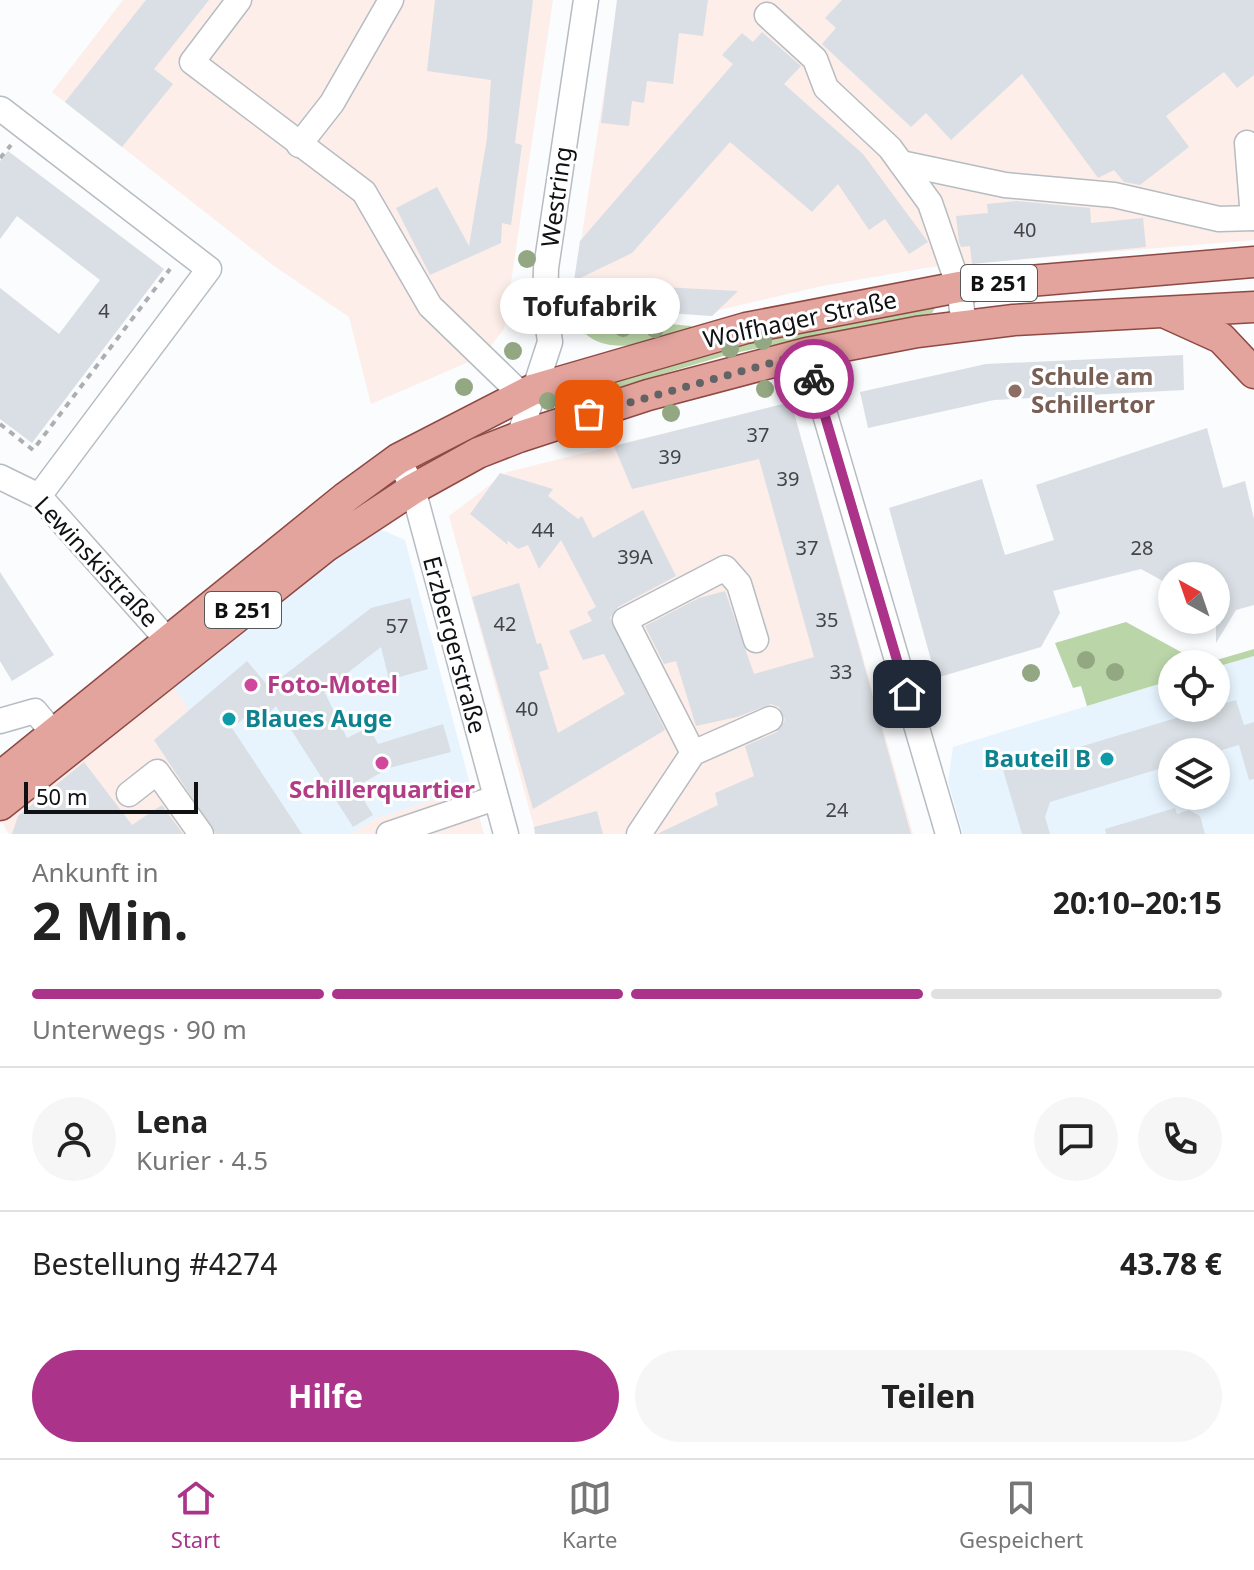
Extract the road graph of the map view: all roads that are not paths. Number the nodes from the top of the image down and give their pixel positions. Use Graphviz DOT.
graph roads {
  1 [pos="239,0"];
  2 [pos="391,0"];
  3 [pos="586,0"];
  4 [pos="767,15"];
  5 [pos="1,109"];
  6 [pos="1247,143"];
  7 [pos="299,145"];
  8 [pos="901,163"];
  9 [pos="1254,218"];
  10 [pos="1252,263"];
  11 [pos="959,287"];
  12 [pos="1254,307"];
  13 [pos="1163,312"];
  14 [pos="964,326"];
  15 [pos="807,353"];
  16 [pos="1254,373"];
  17 [pos="527,392"];
  18 [pos="519,437"];
  19 [pos="398,459"];
  20 [pos="0,477"];
  21 [pos="413,489"];
  22 [pos="39,496"];
  23 [pos="756,640"];
  24 [pos="176,649"];
  25 [pos="770,719"];
  26 [pos="0,721"];
  27 [pos="54,734"];
  28 [pos="693,753"];
  29 [pos="0,777"];
  30 [pos="129,794"];
  31 [pos="495,798"];
  32 [pos="0,805"];
  33 [pos="201,834"];
  34 [pos="389,834"];
  35 [pos="506,834"];
  36 [pos="639,834"];
  37 [pos="948,834"];
  1 -- 7 [label="street"];
  2 -- 7 [label="street"];
  3 -- 17 [label="street, Westring"];
  4 -- 8 [label="street"];
  5 -- 22 [label="street"];
  6 -- 9 [label="street"];
  7 -- 17 [label="street"];
  8 -- 9 [label="street"];
  8 -- 11 [label="street"];
  10 -- 11 [label="main road, Wolfhager Straße / B 251"];
  11 -- 14 [label="street"];
  11 -- 17 [label="main road, Wolfhager Straße / B 251"];
  12 -- 13 [label="main road, Wolfhager Straße / B 251"];
  13 -- 14 [label="main road, Wolfhager Straße / B 251"];
  13 -- 16 [label="main road"];
  14 -- 15 [label="main road, Wolfhager Straße / B 251"];
  15 -- 18 [label="main road, Wolfhager Straße / B 251"];
  15 -- 37 [label="street"];
  17 -- 18 [label="street, Westring"];
  17 -- 19 [label="main road, Wolfhager Straße / B 251"];
  18 -- 21 [label="main road, Wolfhager Straße / B 251"];
  19 -- 21 [label="street, Erzbergerstraße"];
  19 -- 24 [label="main road, Wolfhager Straße / B 251"];
  20 -- 22 [label="street, Lewinskistraße"];
  21 -- 24 [label="main road, Wolfhager Straße / B 251"];
  21 -- 31 [label="street, Erzbergerstraße"];
  22 -- 24 [label="street, Lewinskistraße"];
  23 -- 28 [label="street"];
  24 -- 27 [label="main road, Wolfhager Straße / B 251"];
  24 -- 32 [label="main road, Wolfhager Straße / B 251"];
  25 -- 28 [label="street"];
  26 -- 27 [label="street"];
  27 -- 29 [label="main road, Wolfhager Straße / B 251"];
  28 -- 36 [label="street"];
  30 -- 33 [label="street"];
  31 -- 34 [label="street"];
  31 -- 35 [label="street, Erzbergerstraße"];
}
